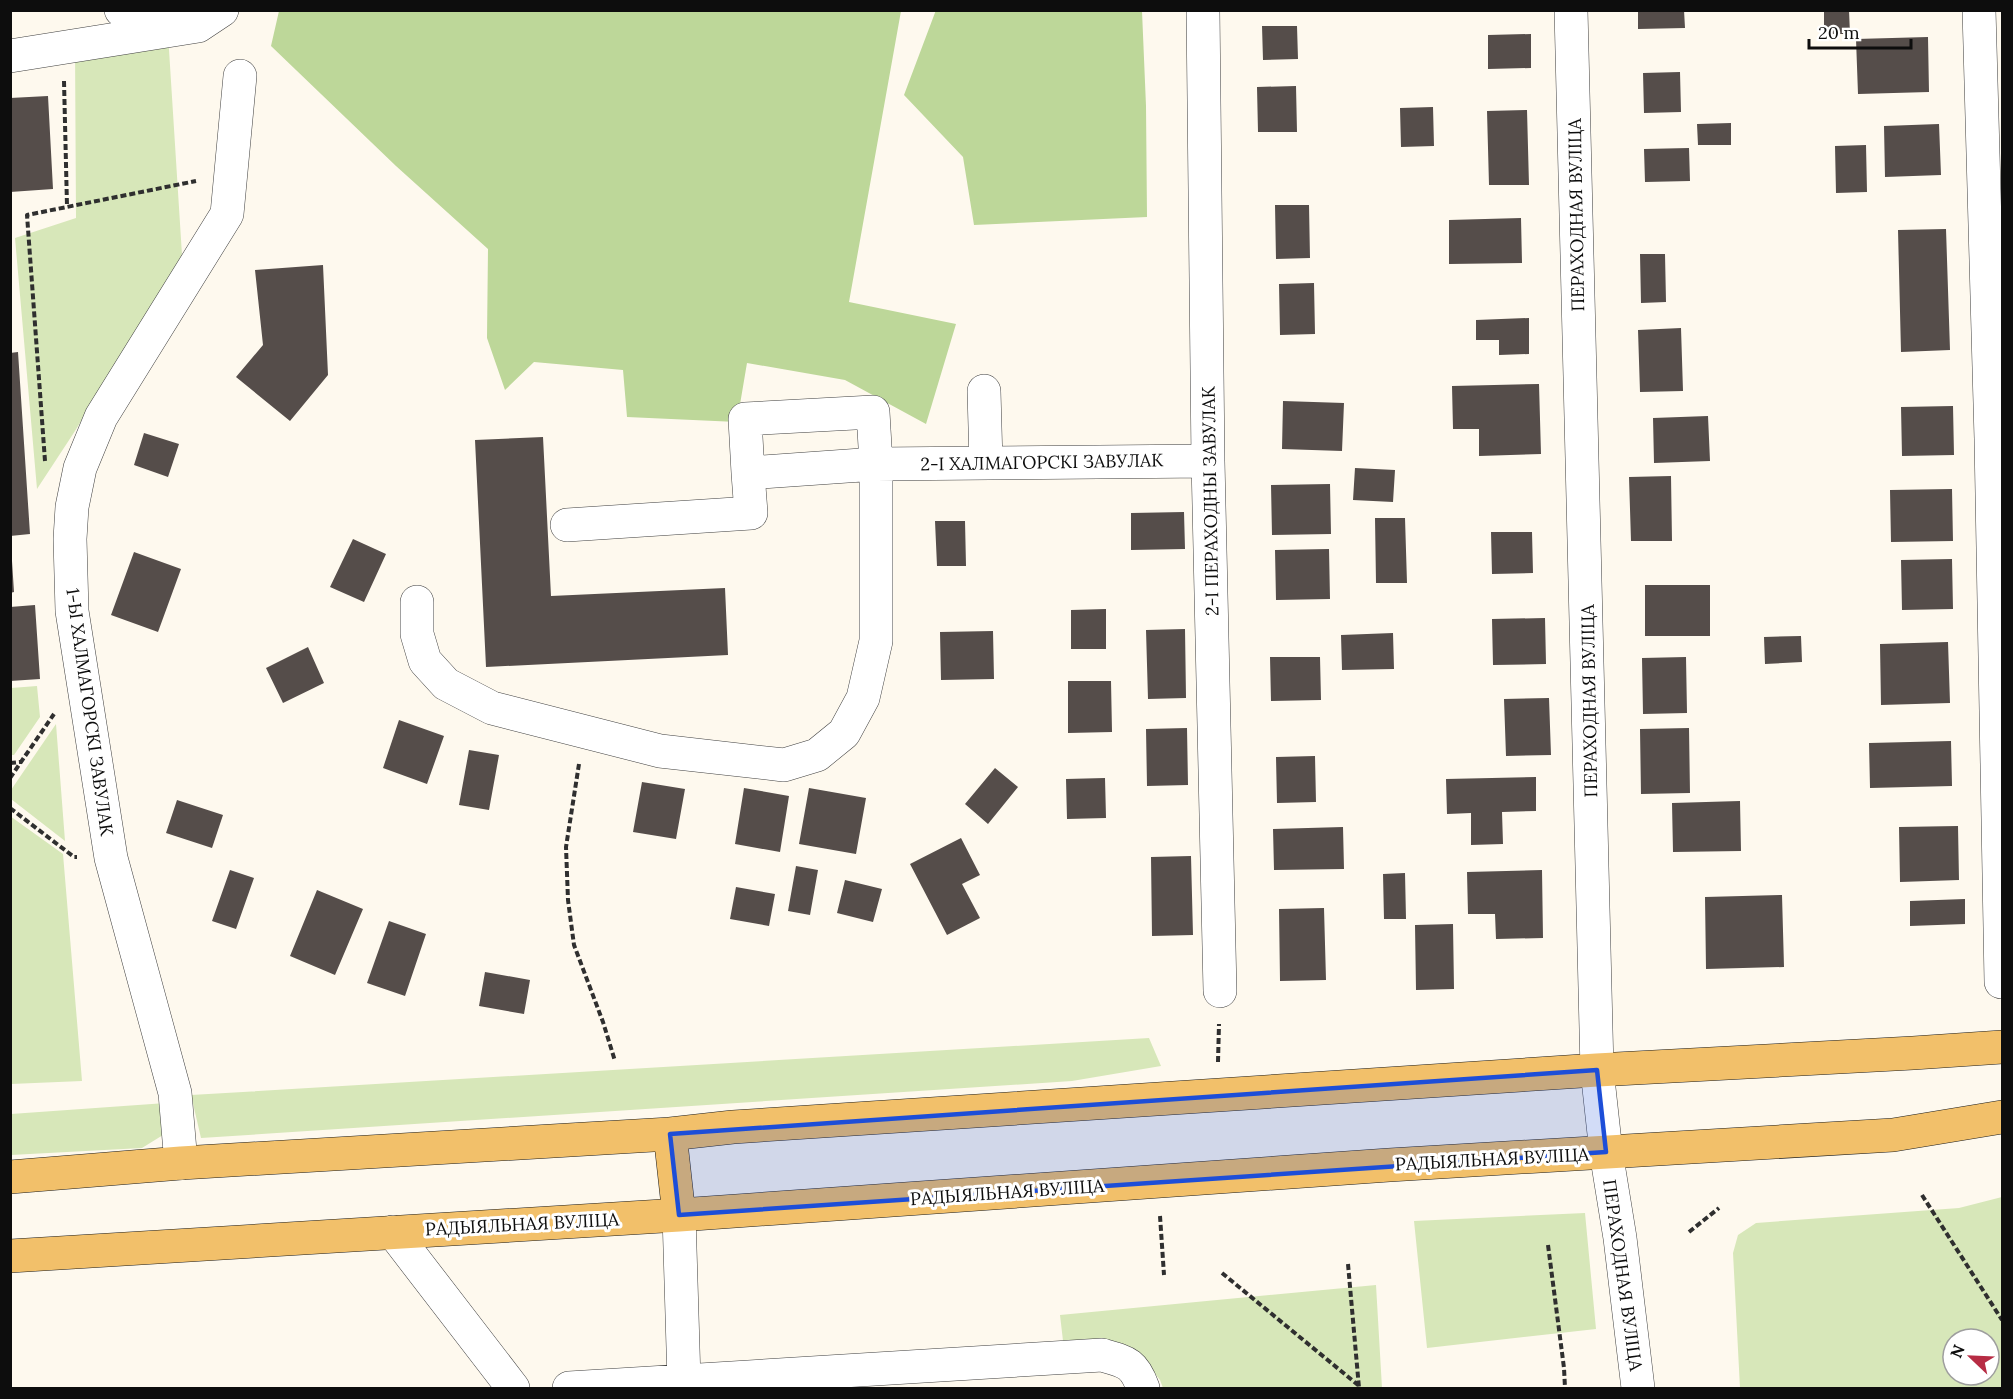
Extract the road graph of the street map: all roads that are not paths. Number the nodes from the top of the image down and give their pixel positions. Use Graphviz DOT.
graph roads {
  1 [pos="121,10"];
  2 [pos="1203,10"];
  3 [pos="1571,10"];
  4 [pos="1979,10"];
  5 [pos="210,18"];
  6 [pos="10,56"];
  7 [pos="240,76"];
  8 [pos="984,391"];
  9 [pos="1997,440"];
  10 [pos="1208,460"];
  11 [pos="986,463"];
  12 [pos="876,464"];
  13 [pos="748,473"];
  14 [pos="567,525"];
  15 [pos="417,602"];
  16 [pos="2001,982"];
  17 [pos="1220,991"];
  18 [pos="2002,1047"];
  19 [pos="1597,1070"];
  20 [pos="2002,1117"];
  21 [pos="670,1134"];
  22 [pos="1606,1152"];
  23 [pos="180,1163"];
  24 [pos="10,1177"];
  25 [pos="679,1215"];
  26 [pos="393,1232"];
  27 [pos="10,1256"];
  28 [pos="684,1381"];
  29 [pos="513,1389"];
  30 [pos="569,1389"];
  31 [pos="1143,1389"];
  32 [pos="1638,1389"];
  1 -- 5 [label="street"];
  2 -- 10 [label="street, 2-І ПЕРАХОДНЫ ЗАВУЛАК"];
  3 -- 19 [label="street, ПЕРАХОДНАЯ ВУЛІЦА"];
  4 -- 9 [label="street"];
  5 -- 6 [label="street"];
  7 -- 23 [label="street, 1-Ы ХАЛМАГОРСКІ ЗАВУЛАК"];
  8 -- 11 [label="street"];
  9 -- 16 [label="street"];
  10 -- 11 [label="street, 2-І ХАЛМАГОРСКІ ЗАВУЛАК"];
  10 -- 17 [label="street, 2-І ПЕРАХОДНЫ ЗАВУЛАК"];
  11 -- 12 [label="street, 2-І ХАЛМАГОРСКІ ЗАВУЛАК"];
  12 -- 13 [label="street, 2-І ХАЛМАГОРСКІ ЗАВУЛАК"];
  12 -- 13 [label="street"];
  12 -- 15 [label="street"];
  13 -- 14 [label="street"];
  18 -- 19 [label="main road"];
  19 -- 21 [label="main road"];
  19 -- 22 [label="street, ПЕРАХОДНАЯ ВУЛІЦА"];
  20 -- 22 [label="main road, РАДЫЯЛЬНАЯ ВУЛІЦА"];
  21 -- 23 [label="main road"];
  21 -- 25 [label="main road"];
  22 -- 25 [label="main road, РАДЫЯЛЬНАЯ ВУЛІЦА"];
  22 -- 32 [label="street, ПЕРАХОДНАЯ ВУЛІЦА"];
  23 -- 24 [label="main road"];
  25 -- 26 [label="main road, РАДЫЯЛЬНАЯ ВУЛІЦА"];
  25 -- 28 [label="street"];
  26 -- 27 [label="main road, РАДЫЯЛЬНАЯ ВУЛІЦА"];
  26 -- 29 [label="street"];
  28 -- 30 [label="street"];
  28 -- 31 [label="street"];
}
